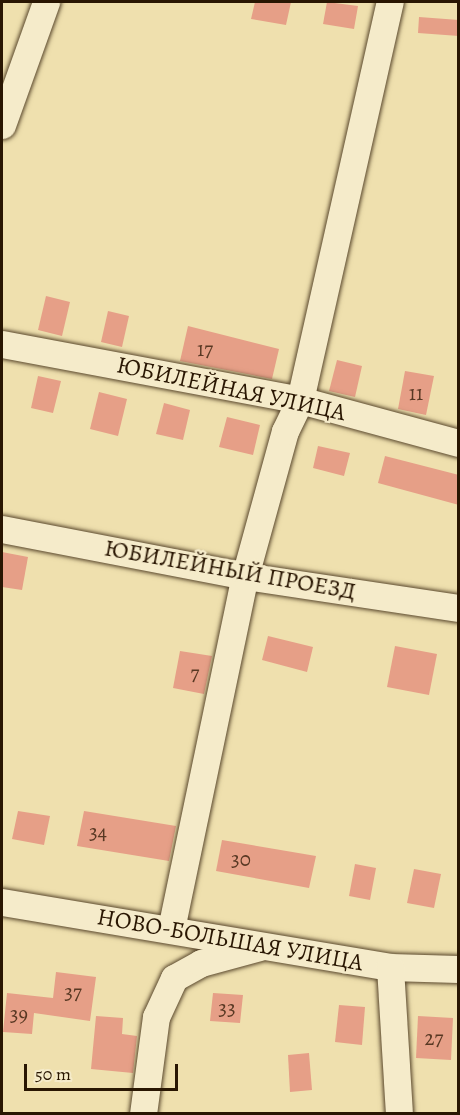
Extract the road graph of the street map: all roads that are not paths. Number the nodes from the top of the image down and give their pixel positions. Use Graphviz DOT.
graph roads {
  1 [pos="46,2"];
  2 [pos="390,2"];
  3 [pos="2,125"];
  4 [pos="2,344"];
  5 [pos="300,400"];
  6 [pos="459,443"];
  7 [pos="2,529"];
  8 [pos="245,576"];
  9 [pos="459,608"];
  10 [pos="2,902"];
  11 [pos="171,929"];
  12 [pos="267,946"];
  13 [pos="390,968"];
  14 [pos="459,969"];
  15 [pos="143,1113"];
  16 [pos="399,1113"];
  1 -- 3 [label="street"];
  2 -- 5 [label="street"];
  4 -- 5 [label="street, ЮБИЛЕЙНАЯ УЛИЦА"];
  5 -- 6 [label="street, ЮБИЛЕЙНАЯ УЛИЦА"];
  5 -- 8 [label="street"];
  7 -- 8 [label="street, ЮБИЛЕЙНЫЙ ПРОЕЗД"];
  8 -- 9 [label="street, ЮБИЛЕЙНЫЙ ПРОЕЗД"];
  8 -- 11 [label="street"];
  10 -- 11 [label="street, НОВО-БОЛЬШАЯ УЛИЦА"];
  11 -- 12 [label="street, НОВО-БОЛЬШАЯ УЛИЦА"];
  12 -- 13 [label="street, НОВО-БОЛЬШАЯ УЛИЦА"];
  12 -- 15 [label="street"];
  13 -- 14 [label="street, НОВО-БОЛЬШАЯ УЛИЦА"];
  13 -- 16 [label="street"];
}
